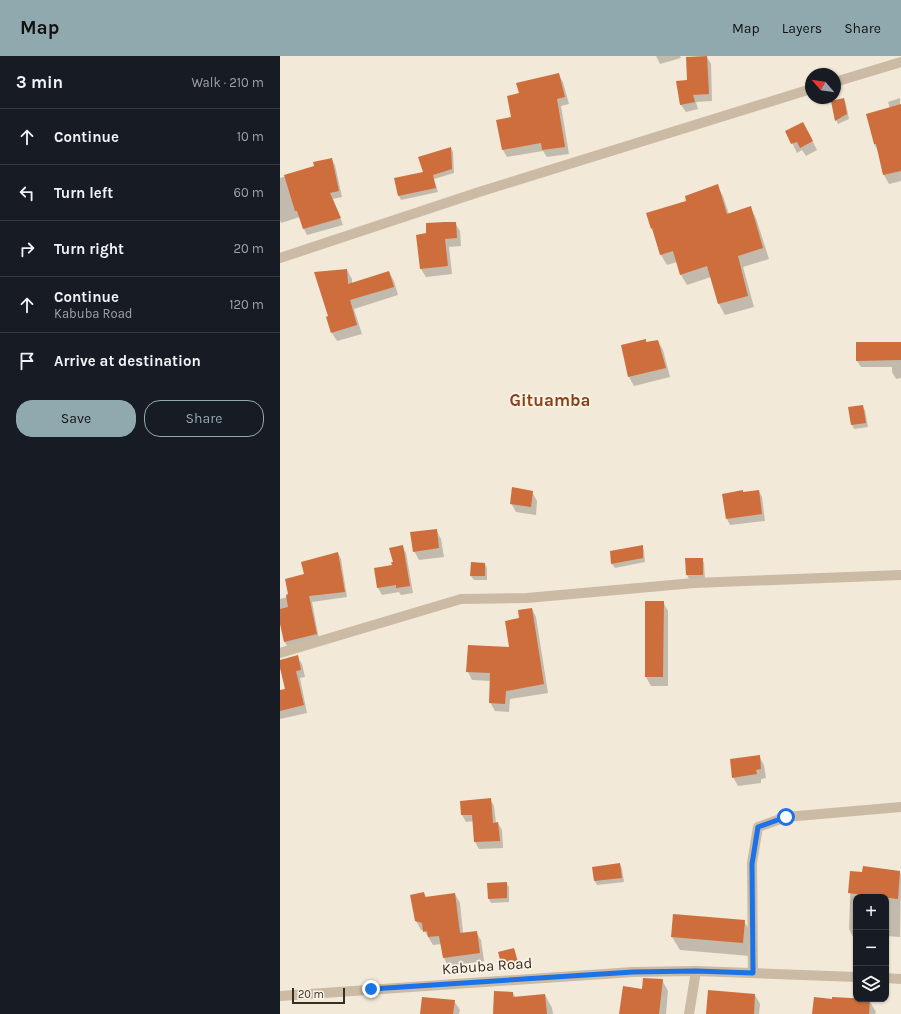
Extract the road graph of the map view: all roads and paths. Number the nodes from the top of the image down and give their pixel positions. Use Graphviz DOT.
graph roads {
  1 [pos="901,62"];
  2 [pos="841,80"];
  3 [pos="805,91"];
  4 [pos="280,258"];
  5 [pos="901,575"];
  6 [pos="280,652"];
  7 [pos="901,807"];
  8 [pos="696,971"];
  9 [pos="753,973"];
  10 [pos="853,977"];
  11 [pos="889,978"];
  12 [pos="901,979"];
  13 [pos="280,996"];
  14 [pos="689,1014"];
  1 -- 2 [label="street"];
  3 -- 4 [label="street"];
  5 -- 6 [label="street"];
  7 -- 9 [label="street"];
  8 -- 9 [label="street, Kabuba Road"];
  8 -- 13 [label="street, Kabuba Road"];
  8 -- 14 [label="street"];
  9 -- 10 [label="street, Kabuba Road"];
  11 -- 12 [label="street"];
}
